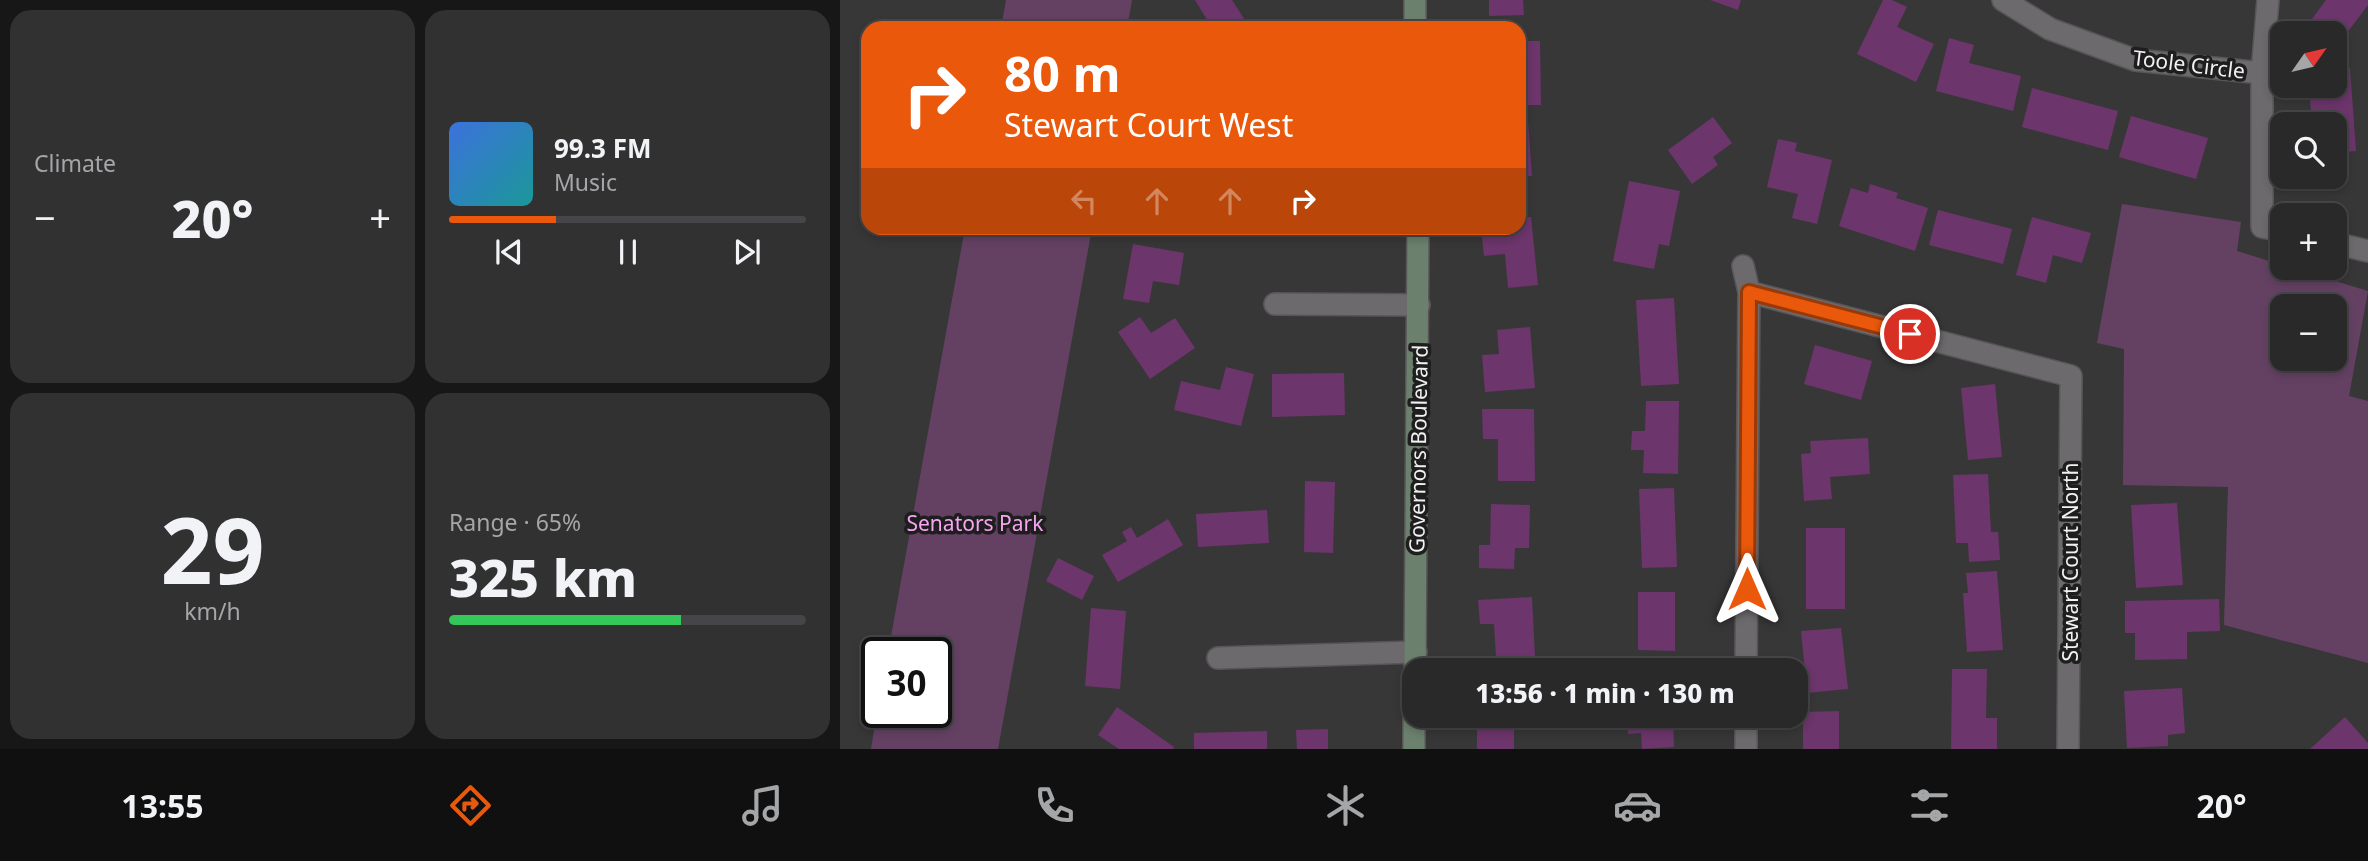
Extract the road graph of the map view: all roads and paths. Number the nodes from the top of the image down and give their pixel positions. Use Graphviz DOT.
graph roads {
  1 [pos="1415,0"];
  2 [pos="2003,0"];
  3 [pos="2268,0"];
  4 [pos="1415,21"];
  5 [pos="2262,73"];
  6 [pos="2270,229"];
  7 [pos="1418,235"];
  8 [pos="2347,246"];
  9 [pos="2368,251"];
  10 [pos="1743,266"];
  11 [pos="1749,292"];
  12 [pos="1275,304"];
  13 [pos="1419,305"];
  14 [pos="1218,658"];
  15 [pos="1415,658"];
  16 [pos="1746,658"];
  17 [pos="1402,661"];
  18 [pos="1414,728"];
  19 [pos="1746,728"];
  20 [pos="1414,749"];
  21 [pos="1746,749"];
  22 [pos="2068,749"];
  1 -- 4 [label="main road"];
  2 -- 5 [label="street, Toole Circle"];
  3 -- 5 [label="street"];
  5 -- 6 [label="street"];
  7 -- 13 [label="main road, Governors Boulevard"];
  8 -- 9 [label="street"];
  10 -- 11 [label="street"];
  11 -- 16 [label="street"];
  11 -- 22 [label="street, Stewart Court North"];
  12 -- 13 [label="street"];
  13 -- 15 [label="main road, Governors Boulevard"];
  14 -- 17 [label="street"];
  18 -- 20 [label="main road"];
  19 -- 21 [label="street"];
}
